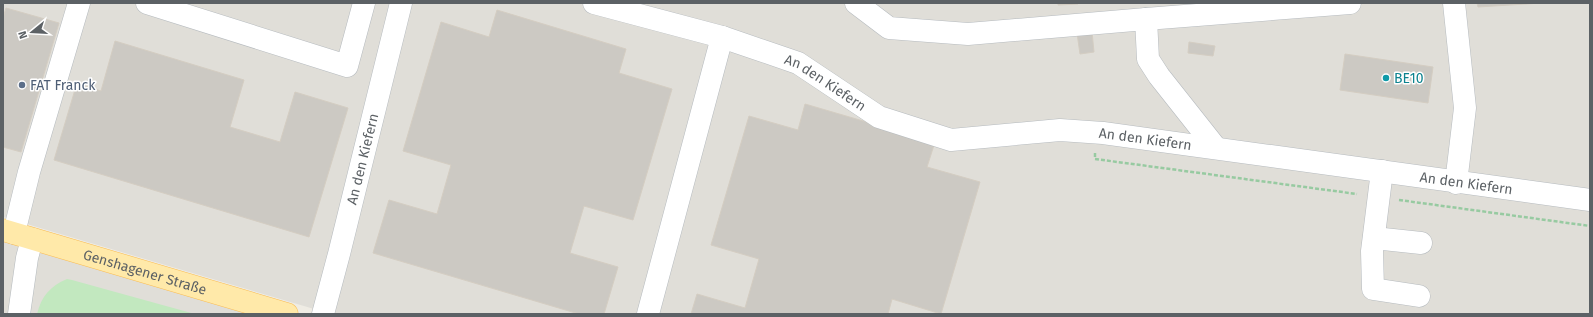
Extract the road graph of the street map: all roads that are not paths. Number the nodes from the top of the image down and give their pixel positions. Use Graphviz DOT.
graph roads {
  1 [pos="78,3"];
  2 [pos="147,3"];
  3 [pos="364,3"];
  4 [pos="401,3"];
  5 [pos="594,3"];
  6 [pos="856,3"];
  7 [pos="1350,3"];
  8 [pos="1454,3"];
  9 [pos="1146,19"];
  10 [pos="722,37"];
  11 [pos="1216,148"];
  12 [pos="1382,171"];
  13 [pos="1456,183"];
  14 [pos="1590,200"];
  15 [pos="17,234"];
  16 [pos="1374,238"];
  17 [pos="1420,243"];
  18 [pos="1419,296"];
  19 [pos="19,314"];
  20 [pos="287,314"];
  21 [pos="323,314"];
  22 [pos="648,314"];
  1 -- 15 [label="street"];
  2 -- 3 [label="street"];
  4 -- 21 [label="street, An den Kiefern"];
  5 -- 10 [label="street, An den Kiefern"];
  6 -- 9 [label="street"];
  7 -- 9 [label="street"];
  8 -- 13 [label="street"];
  9 -- 11 [label="street"];
  10 -- 11 [label="street, An den Kiefern"];
  10 -- 22 [label="street"];
  11 -- 12 [label="street, An den Kiefern"];
  12 -- 13 [label="street, An den Kiefern"];
  12 -- 16 [label="street"];
  13 -- 14 [label="street, An den Kiefern"];
  15 -- 19 [label="street"];
  15 -- 20 [label="main road, Genshagener Straße"];
  16 -- 17 [label="street"];
  16 -- 18 [label="street"];
}
